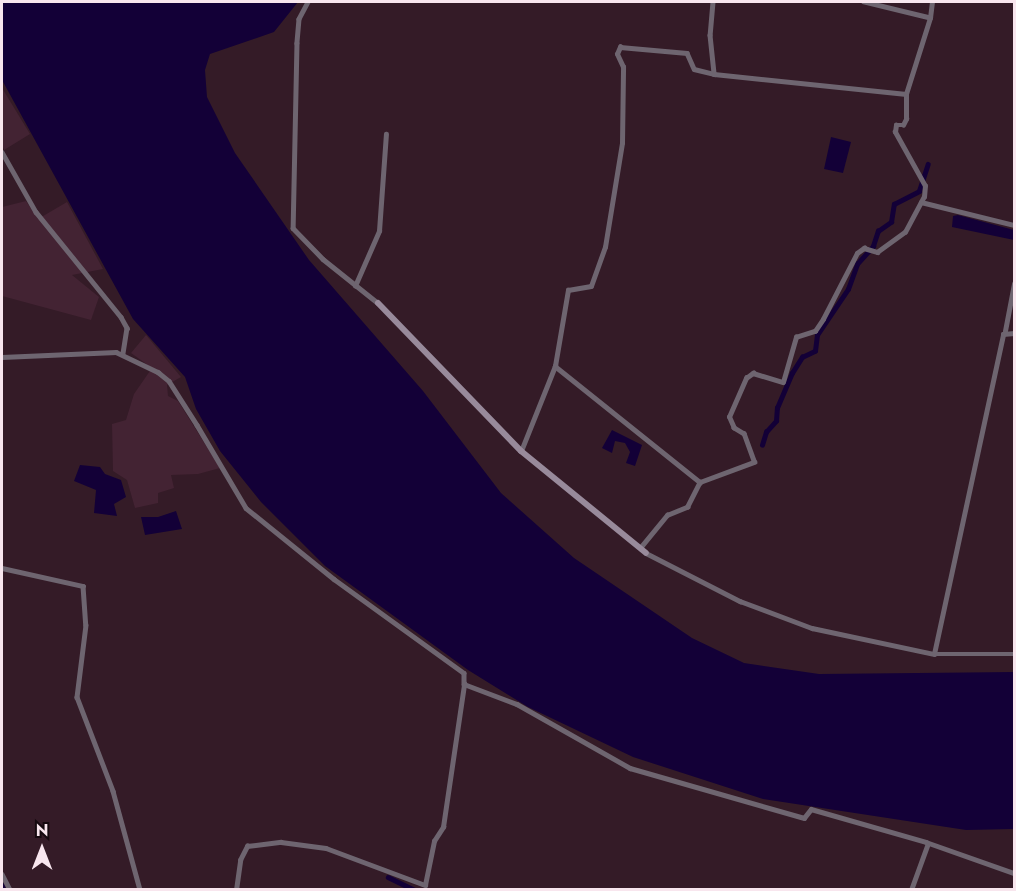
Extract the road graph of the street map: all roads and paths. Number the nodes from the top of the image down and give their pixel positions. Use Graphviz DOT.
graph roads {
  1 [pos="308,2"];
  2 [pos="713,2"];
  3 [pos="864,2"];
  4 [pos="932,2"];
  5 [pos="930,18"];
  6 [pos="714,74"];
  7 [pos="906,94"];
  8 [pos="386,134"];
  9 [pos="2,152"];
  10 [pos="921,202"];
  11 [pos="1014,225"];
  12 [pos="1014,284"];
  13 [pos="355,286"];
  14 [pos="378,303"];
  15 [pos="1005,331"];
  16 [pos="1014,333"];
  17 [pos="123,354"];
  18 [pos="2,357"];
  19 [pos="555,366"];
  20 [pos="521,451"];
  21 [pos="700,482"];
  22 [pos="640,548"];
  23 [pos="646,553"];
  24 [pos="2,568"];
  25 [pos="934,654"];
  26 [pos="1014,654"];
  27 [pos="464,684"];
  28 [pos="927,846"];
  29 [pos="2,873"];
  30 [pos="1014,873"];
  31 [pos="10,890"];
  32 [pos="140,890"];
  33 [pos="236,890"];
  34 [pos="911,890"];
  1 -- 13 [label="street"];
  2 -- 6 [label="street"];
  3 -- 5 [label="street"];
  4 -- 5 [label="street"];
  5 -- 7 [label="street"];
  6 -- 7 [label="street"];
  6 -- 19 [label="street"];
  7 -- 10 [label="street"];
  8 -- 13 [label="street"];
  9 -- 17 [label="street"];
  10 -- 11 [label="street"];
  10 -- 21 [label="street"];
  12 -- 15 [label="street"];
  13 -- 14 [label="street"];
  14 -- 20 [label="street"];
  15 -- 16 [label="street"];
  15 -- 25 [label="street"];
  17 -- 18 [label="street"];
  17 -- 27 [label="street"];
  19 -- 20 [label="street"];
  19 -- 21 [label="street"];
  20 -- 22 [label="street"];
  21 -- 22 [label="street"];
  22 -- 23 [label="street"];
  23 -- 25 [label="street"];
  24 -- 32 [label="street"];
  25 -- 26 [label="street"];
  27 -- 30 [label="street"];
  27 -- 33 [label="street"];
  28 -- 34 [label="street"];
  29 -- 31 [label="street"];
}
